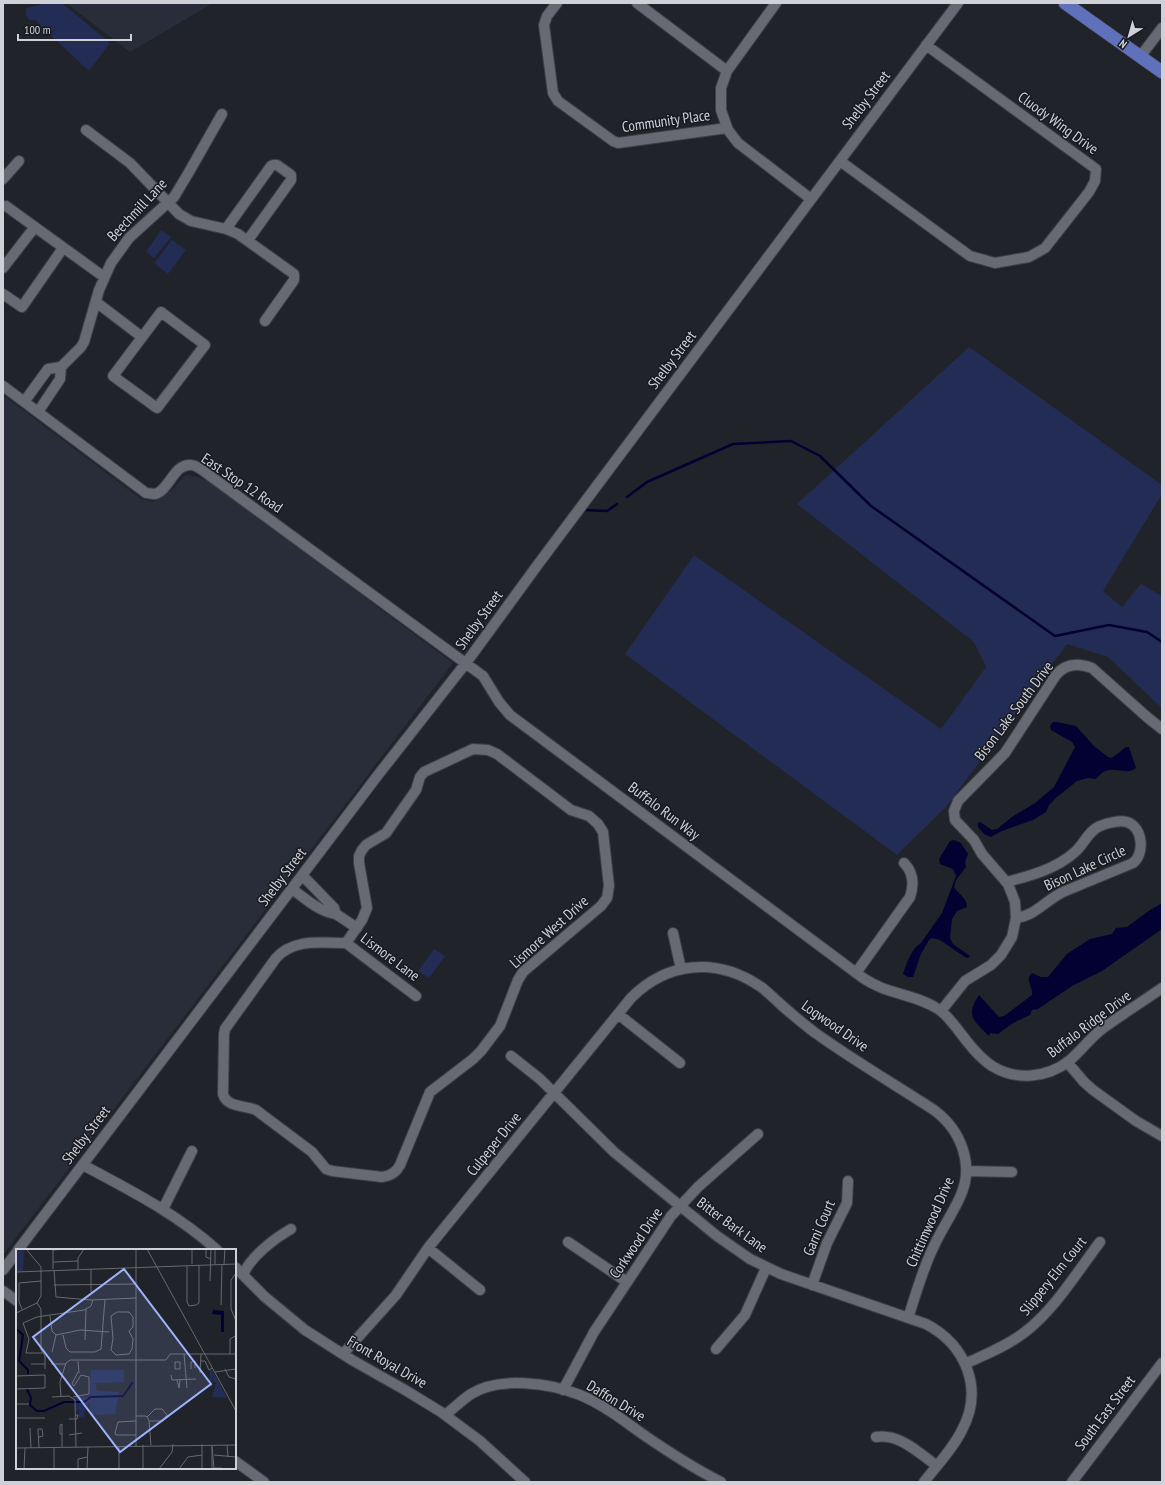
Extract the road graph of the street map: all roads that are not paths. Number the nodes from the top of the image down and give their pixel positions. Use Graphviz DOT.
graph roads {
  1 [pos="557,3"];
  2 [pos="637,3"];
  3 [pos="776,3"];
  4 [pos="958,3"];
  5 [pos="1064,3"];
  6 [pos="1162,28"];
  7 [pos="926,45"];
  8 [pos="1140,57"];
  9 [pos="727,71"];
  10 [pos="1162,72"];
  11 [pos="222,114"];
  12 [pos="727,128"];
  13 [pos="86,130"];
  14 [pos="20,161"];
  15 [pos="840,161"];
  16 [pos="3,179"];
  17 [pos="812,199"];
  18 [pos="169,203"];
  19 [pos="6,206"];
  20 [pos="34,228"];
  21 [pos="226,229"];
  22 [pos="248,240"];
  23 [pos="63,248"];
  24 [pos="3,268"];
  25 [pos="104,277"];
  26 [pos="3,294"];
  27 [pos="96,302"];
  28 [pos="265,321"];
  29 [pos="142,337"];
  30 [pos="61,367"];
  31 [pos="3,386"];
  32 [pos="24,402"];
  33 [pos="38,412"];
  34 [pos="466,663"];
  35 [pos="1162,728"];
  36 [pos="904,863"];
  37 [pos="302,875"];
  38 [pos="1006,882"];
  39 [pos="292,889"];
  40 [pos="336,914"];
  41 [pos="1016,918"];
  42 [pos="357,928"];
  43 [pos="674,933"];
  44 [pos="346,942"];
  45 [pos="681,969"];
  46 [pos="856,973"];
  47 [pos="1162,988"];
  48 [pos="416,996"];
  49 [pos="942,1011"];
  50 [pos="618,1014"];
  51 [pos="511,1056"];
  52 [pos="1067,1062"];
  53 [pos="680,1063"];
  54 [pos="554,1093"];
  55 [pos="758,1134"];
  56 [pos="1162,1136"];
  57 [pos="958,1138"];
  58 [pos="192,1151"];
  59 [pos="83,1165"];
  60 [pos="966,1171"];
  61 [pos="1012,1172"];
  62 [pos="848,1181"];
  63 [pos="680,1206"];
  64 [pos="163,1209"];
  65 [pos="292,1229"];
  66 [pos="568,1242"];
  67 [pos="1100,1242"];
  68 [pos="428,1248"];
  69 [pos="20,1249"];
  70 [pos="216,1249"];
  71 [pos="16,1254"];
  72 [pos="236,1268"];
  73 [pos="766,1268"];
  74 [pos="3,1270"];
  75 [pos="243,1275"];
  76 [pos="627,1282"];
  77 [pos="812,1285"];
  78 [pos="3,1290"];
  79 [pos="480,1290"];
  80 [pos="16,1300"];
  81 [pos="908,1318"];
  82 [pos="716,1349"];
  83 [pos="343,1354"];
  84 [pos="1162,1363"];
  85 [pos="965,1364"];
  86 [pos="563,1390"];
  87 [pos="445,1415"];
  88 [pos="876,1436"];
  89 [pos="236,1462"];
  90 [pos="937,1466"];
  91 [pos="264,1482"];
  92 [pos="525,1482"];
  93 [pos="721,1482"];
  94 [pos="924,1482"];
  95 [pos="1072,1482"];
  1 -- 12 [label="street, Community Place"];
  2 -- 9 [label="street"];
  3 -- 9 [label="street"];
  4 -- 7 [label="street, Shelby Street"];
  5 -- 8 [label="main road"];
  6 -- 8 [label="street"];
  7 -- 15 [label="street, Shelby Street"];
  7 -- 15 [label="street, Cluody Wing Drive"];
  8 -- 10 [label="main road"];
  9 -- 12 [label="street"];
  11 -- 18 [label="street, Beechmill Lane"];
  12 -- 17 [label="street"];
  13 -- 18 [label="street"];
  14 -- 16 [label="street"];
  15 -- 17 [label="street, Shelby Street"];
  17 -- 34 [label="street, Shelby Street"];
  18 -- 21 [label="street"];
  18 -- 25 [label="street, Beechmill Lane"];
  19 -- 20 [label="street"];
  20 -- 23 [label="street"];
  20 -- 24 [label="street"];
  21 -- 22 [label="street"];
  21 -- 22 [label="street"];
  22 -- 28 [label="street"];
  23 -- 25 [label="street"];
  23 -- 26 [label="street"];
  25 -- 27 [label="street, Beechmill Lane"];
  27 -- 29 [label="street"];
  27 -- 30 [label="street, Beechmill Lane"];
  29 -- 29 [label="street"];
  30 -- 32 [label="street"];
  30 -- 33 [label="street, Beechmill Lane"];
  31 -- 32 [label="street, East Stop 12 Road"];
  32 -- 33 [label="street, East Stop 12 Road"];
  33 -- 34 [label="street, East Stop 12 Road"];
  34 -- 37 [label="street, Shelby Street"];
  34 -- 46 [label="street, Buffalo Run Way"];
  35 -- 38 [label="street, Bison Lake South Drive"];
  36 -- 46 [label="street"];
  37 -- 39 [label="street, Shelby Street"];
  37 -- 40 [label="street"];
  38 -- 41 [label="street"];
  38 -- 41 [label="street, Bison Lake Circle"];
  39 -- 40 [label="street"];
  39 -- 59 [label="street, Shelby Street"];
  40 -- 42 [label="street"];
  41 -- 49 [label="street"];
  42 -- 44 [label="street"];
  42 -- 44 [label="street, Lismore West Drive"];
  43 -- 45 [label="street"];
  44 -- 48 [label="street, Lismore Lane"];
  45 -- 50 [label="street, Culpeper Drive"];
  45 -- 57 [label="street, Logwood Drive"];
  46 -- 49 [label="street, Buffalo Run Way"];
  47 -- 52 [label="street, Buffalo Ridge Drive"];
  49 -- 52 [label="street, Buffalo Ridge Drive"];
  50 -- 53 [label="street"];
  50 -- 54 [label="street, Culpeper Drive"];
  51 -- 54 [label="street, Bitter Bark Lane"];
  52 -- 56 [label="street"];
  54 -- 63 [label="street, Bitter Bark Lane"];
  54 -- 68 [label="street, Culpeper Drive"];
  55 -- 63 [label="street, Corkwood Drive"];
  57 -- 60 [label="street, Chittimwood Drive"];
  58 -- 64 [label="street"];
  59 -- 64 [label="street"];
  59 -- 69 [label="street, Shelby Street"];
  60 -- 61 [label="street"];
  60 -- 81 [label="street, Chittimwood Drive"];
  62 -- 77 [label="street, Garni Court"];
  63 -- 73 [label="street, Bitter Bark Lane"];
  63 -- 76 [label="street, Corkwood Drive"];
  64 -- 70 [label="street"];
  65 -- 75 [label="street"];
  66 -- 76 [label="street"];
  67 -- 85 [label="street, Slippery Elm Court"];
  68 -- 79 [label="street"];
  68 -- 83 [label="street, Culpeper Drive"];
  71 -- 74 [label="street, Shelby Street"];
  72 -- 75 [label="street, Front Royal Drive"];
  73 -- 77 [label="street, Bitter Bark Lane"];
  73 -- 82 [label="street"];
  75 -- 83 [label="street, Front Royal Drive"];
  76 -- 86 [label="street, Corkwood Drive"];
  77 -- 81 [label="street, Bitter Bark Lane"];
  78 -- 80 [label="street"];
  81 -- 85 [label="street, Bitter Bark Lane"];
  83 -- 87 [label="street, Front Royal Drive"];
  84 -- 95 [label="street, South East Street"];
  85 -- 90 [label="street, Bitter Bark Lane"];
  86 -- 87 [label="street, Daffon Drive"];
  86 -- 93 [label="street, Daffon Drive"];
  87 -- 92 [label="street, Front Royal Drive"];
  88 -- 90 [label="street"];
  89 -- 91 [label="street"];
  90 -- 94 [label="street, Bitter Bark Lane"];
}
